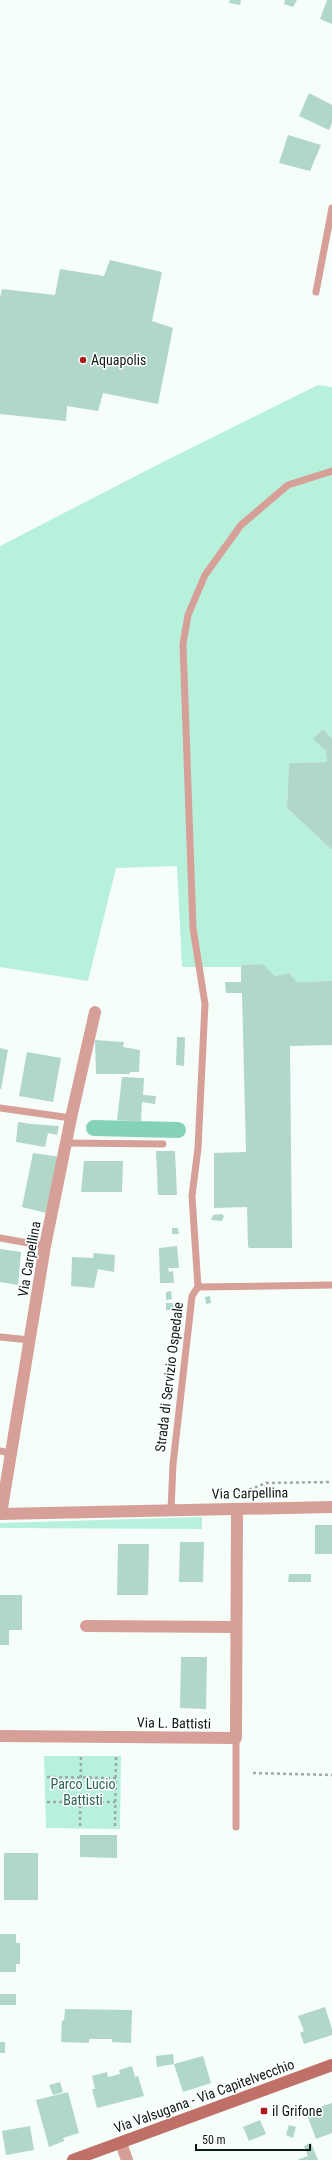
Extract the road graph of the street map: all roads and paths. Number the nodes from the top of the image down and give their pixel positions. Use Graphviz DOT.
graph roads {
  1 [pos="332,208"];
  2 [pos="316,292"];
  3 [pos="332,471"];
  4 [pos="95,1012"];
  5 [pos="0,1108"];
  6 [pos="71,1118"];
  7 [pos="66,1143"];
  8 [pos="163,1144"];
  9 [pos="0,1238"];
  10 [pos="46,1246"];
  11 [pos="332,1285"];
  12 [pos="198,1287"];
  13 [pos="0,1337"];
  14 [pos="30,1340"];
  15 [pos="5,1452"];
  16 [pos="332,1507"];
  17 [pos="237,1509"];
  18 [pos="171,1510"];
  19 [pos="1,1514"];
  20 [pos="86,1626"];
  21 [pos="236,1627"];
  22 [pos="0,1736"];
  23 [pos="236,1738"];
  24 [pos="81,1754"];
  25 [pos="116,1755"];
  26 [pos="253,1773"];
  27 [pos="332,1775"];
  28 [pos="47,1777"];
  29 [pos="81,1778"];
  30 [pos="116,1778"];
  31 [pos="47,1802"];
  32 [pos="81,1802"];
  33 [pos="115,1802"];
  34 [pos="80,1826"];
  35 [pos="115,1826"];
  36 [pos="236,1827"];
  37 [pos="332,2065"];
  38 [pos="121,2143"];
  39 [pos="74,2160"];
  40 [pos="127,2160"];
  1 -- 2 [label="lane"];
  3 -- 12 [label="lane"];
  4 -- 6 [label="street, Via Carpellina"];
  5 -- 6 [label="lane"];
  6 -- 7 [label="street, Via Carpellina"];
  7 -- 8 [label="lane"];
  7 -- 10 [label="street, Via Carpellina"];
  9 -- 10 [label="lane"];
  10 -- 14 [label="street, Via Carpellina"];
  11 -- 12 [label="lane, Strada di Servizio Ospedale"];
  12 -- 18 [label="lane, Strada di Servizio Ospedale"];
  13 -- 14 [label="lane"];
  14 -- 15 [label="street, Via Carpellina"];
  15 -- 19 [label="street, Via Carpellina"];
  16 -- 17 [label="street, Via Carpellina"];
  17 -- 18 [label="street, Via Carpellina"];
  17 -- 21 [label="street"];
  18 -- 19 [label="street, Via Carpellina"];
  20 -- 21 [label="street"];
  21 -- 23 [label="street"];
  22 -- 23 [label="street, Via L. Battisti"];
  23 -- 36 [label="lane"];
  24 -- 29 [label="path"];
  25 -- 30 [label="path"];
  26 -- 27 [label="path"];
  28 -- 29 [label="path"];
  29 -- 30 [label="path"];
  29 -- 32 [label="path"];
  30 -- 33 [label="path"];
  31 -- 32 [label="path"];
  32 -- 33 [label="path"];
  32 -- 34 [label="path"];
  33 -- 35 [label="path"];
  37 -- 38 [label="main road, Via Valsugana - Via Capitelvecchio"];
  38 -- 39 [label="main road, Via Valsugana - Via Capitelvecchio"];
  38 -- 40 [label="street"];
}
